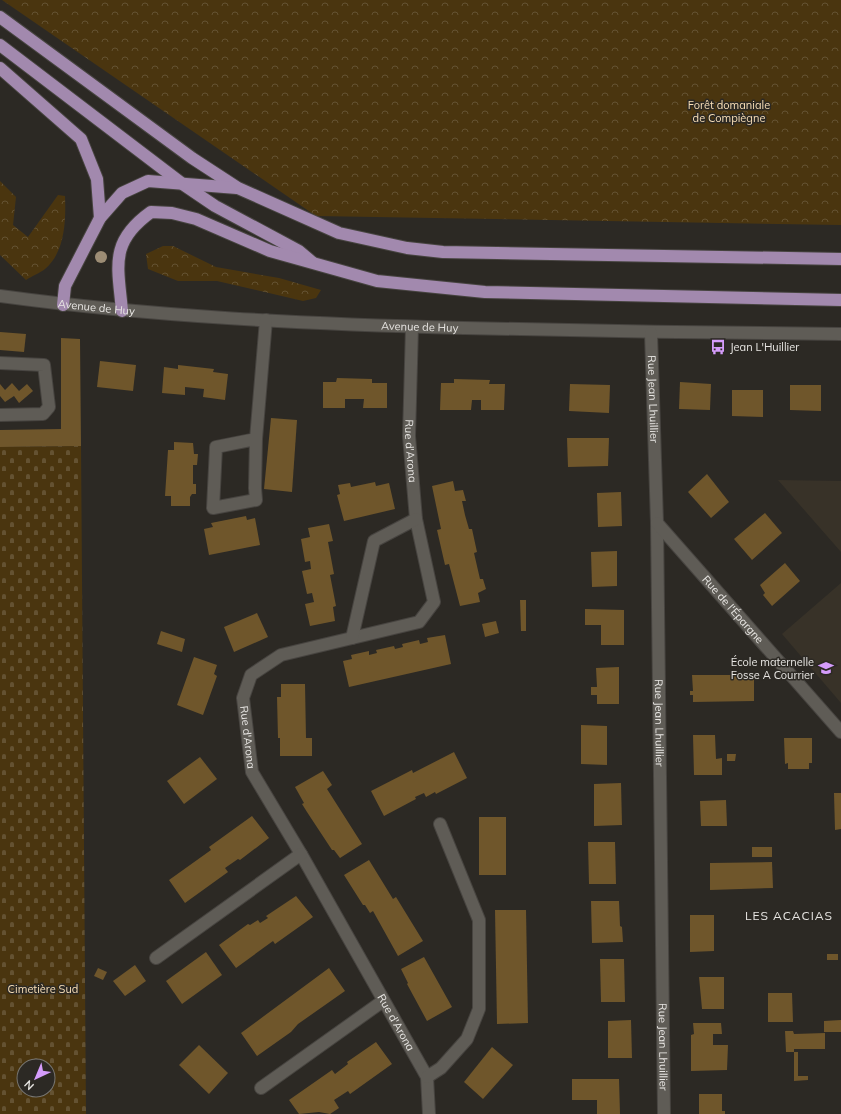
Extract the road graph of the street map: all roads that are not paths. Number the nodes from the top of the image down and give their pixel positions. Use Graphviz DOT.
graph roads {
  1 [pos="0,17"];
  2 [pos="0,45"];
  3 [pos="0,68"];
  4 [pos="184,185"];
  5 [pos="238,188"];
  6 [pos="100,218"];
  7 [pos="841,259"];
  8 [pos="312,262"];
  9 [pos="0,296"];
  10 [pos="841,300"];
  11 [pos="63,305"];
  12 [pos="122,311"];
  13 [pos="266,320"];
  14 [pos="412,327"];
  15 [pos="651,333"];
  16 [pos="841,334"];
  17 [pos="0,363"];
  18 [pos="0,414"];
  19 [pos="256,439"];
  20 [pos="416,519"];
  21 [pos="656,523"];
  22 [pos="352,638"];
  23 [pos="841,732"];
  24 [pos="440,824"];
  25 [pos="301,854"];
  26 [pos="156,958"];
  27 [pos="383,1001"];
  28 [pos="427,1077"];
  29 [pos="261,1088"];
  30 [pos="429,1114"];
  31 [pos="664,1114"];
  1 -- 5 [label="main road"];
  2 -- 4 [label="main road"];
  3 -- 6 [label="main road"];
  4 -- 5 [label="main road"];
  4 -- 6 [label="main road"];
  4 -- 8 [label="main road"];
  5 -- 7 [label="main road"];
  6 -- 11 [label="main road"];
  8 -- 10 [label="main road"];
  8 -- 12 [label="main road"];
  9 -- 11 [label="street, Avenue de Huy"];
  11 -- 12 [label="street, Avenue de Huy"];
  12 -- 13 [label="street, Avenue de Huy"];
  13 -- 14 [label="street, Avenue de Huy"];
  13 -- 19 [label="street"];
  14 -- 15 [label="street, Avenue de Huy"];
  14 -- 20 [label="street, Rue d'Arona"];
  15 -- 16 [label="street, Avenue de Huy"];
  15 -- 21 [label="street, Rue Jean Lhuillier"];
  17 -- 18 [label="street"];
  19 -- 19 [label="street"];
  20 -- 22 [label="street"];
  20 -- 22 [label="street, Rue d'Arona"];
  21 -- 23 [label="street, Rue de l'Épargne"];
  21 -- 31 [label="street, Rue Jean Lhuillier"];
  22 -- 25 [label="street, Rue d'Arona"];
  24 -- 28 [label="street"];
  25 -- 26 [label="street"];
  25 -- 27 [label="street, Rue d'Arona"];
  27 -- 28 [label="street, Rue d'Arona"];
  27 -- 29 [label="street"];
  28 -- 30 [label="street, Rue d'Arona"];
}
